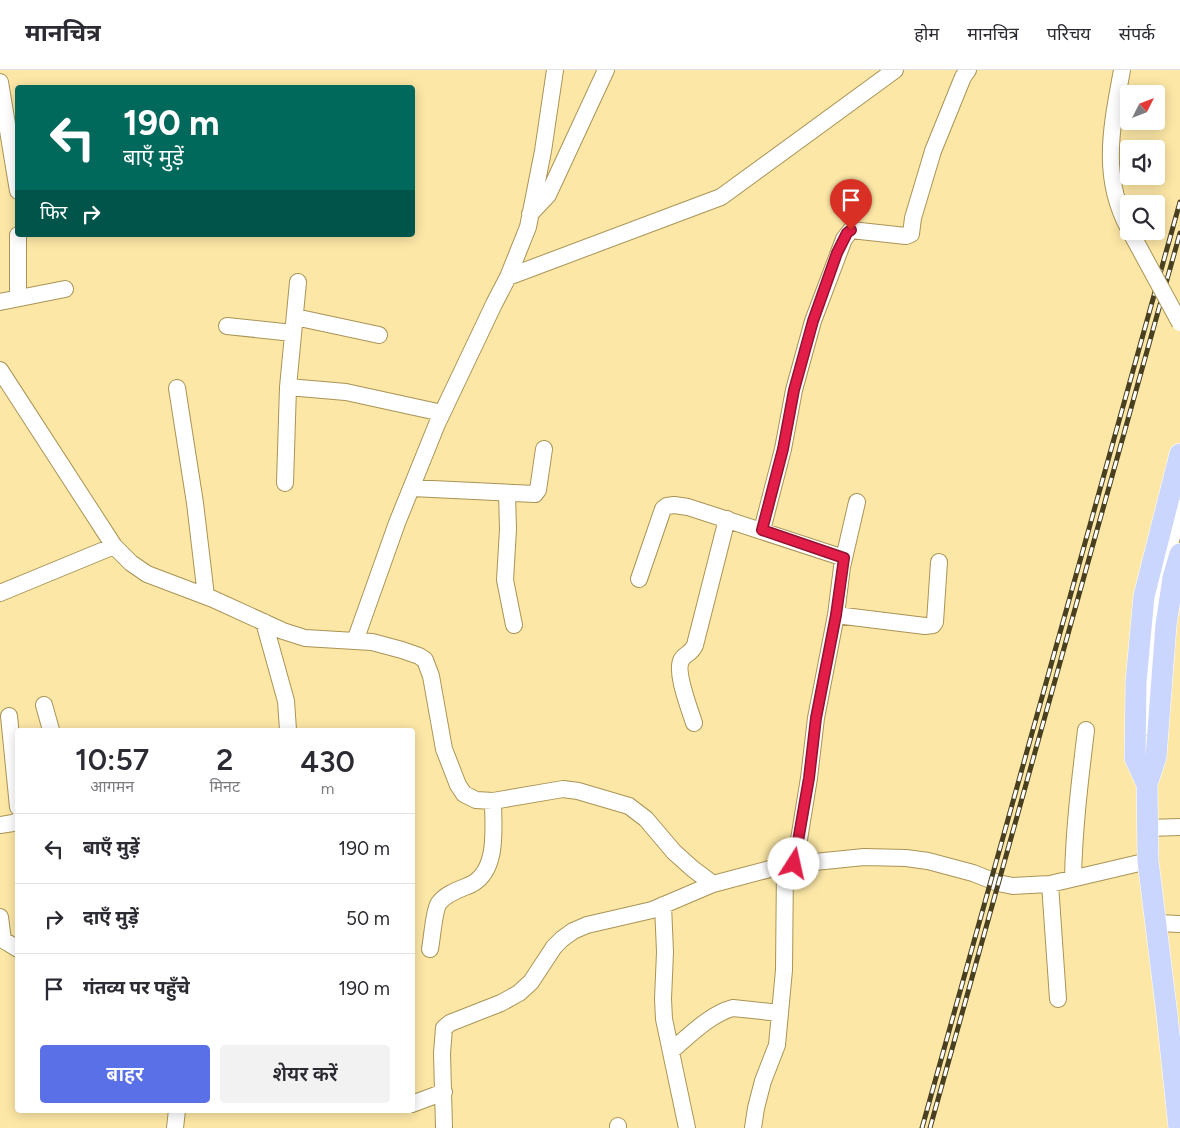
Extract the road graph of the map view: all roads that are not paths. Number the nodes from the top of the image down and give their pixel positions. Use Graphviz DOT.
graph roads {
  1 [pos="555,70"];
  2 [pos="606,70"];
  3 [pos="895,70"];
  4 [pos="968,70"];
  5 [pos="1122,70"];
  6 [pos="0,82"];
  7 [pos="15,168"];
  8 [pos="1120,206"];
  9 [pos="530,214"];
  10 [pos="18,237"];
  11 [pos="1134,240"];
  12 [pos="508,277"];
  13 [pos="298,282"];
  14 [pos="65,289"];
  15 [pos="18,297"];
  16 [pos="0,302"];
  17 [pos="1180,323"];
  18 [pos="294,325"];
  19 [pos="227,326"];
  20 [pos="379,335"];
  21 [pos="0,370"];
  22 [pos="288,387"];
  23 [pos="177,388"];
  24 [pos="442,413"];
  25 [pos="544,448"];
  26 [pos="1180,454"];
  27 [pos="285,483"];
  28 [pos="412,488"];
  29 [pos="507,493"];
  30 [pos="857,502"];
  31 [pos="1180,508"];
  32 [pos="727,519"];
  33 [pos="762,530"];
  34 [pos="114,546"];
  35 [pos="1180,554"];
  36 [pos="844,558"];
  37 [pos="939,562"];
  38 [pos="1177,578"];
  39 [pos="639,579"];
  40 [pos="0,593"];
  41 [pos="206,596"];
  42 [pos="836,615"];
  43 [pos="264,622"];
  44 [pos="514,625"];
  45 [pos="355,641"];
  46 [pos="44,706"];
  47 [pos="9,716"];
  48 [pos="694,723"];
  49 [pos="50,728"];
  50 [pos="288,728"];
  51 [pos="1086,730"];
  52 [pos="15,784"];
  53 [pos="1147,784"];
  54 [pos="493,801"];
  55 [pos="15,822"];
  56 [pos="0,825"];
  57 [pos="1180,827"];
  58 [pos="1148,828"];
  59 [pos="1148,861"];
  60 [pos="790,864"];
  61 [pos="1073,878"];
  62 [pos="714,884"];
  63 [pos="1050,884"];
  64 [pos="663,906"];
  65 [pos="0,917"];
  66 [pos="1156,923"];
  67 [pos="1180,924"];
  68 [pos="2,939"];
  69 [pos="15,946"];
  70 [pos="430,949"];
  71 [pos="1058,999"];
  72 [pos="780,1013"];
  73 [pos="672,1051"];
  74 [pos="444,1092"];
  75 [pos="415,1103"];
  76 [pos="177,1113"];
  77 [pos="175,1128"];
  78 [pos="444,1128"];
  79 [pos="687,1128"];
  80 [pos="753,1128"];
  81 [pos="1179,1128"];
  1 -- 9 [label="street"];
  2 -- 9 [label="street"];
  3 -- 12 [label="street"];
  4 -- 33 [label="street"];
  5 -- 8 [label="street"];
  6 -- 7 [label="street"];
  9 -- 12 [label="street"];
  10 -- 15 [label="street"];
  11 -- 17 [label="street, bridge"];
  12 -- 24 [label="street"];
  13 -- 18 [label="street"];
  14 -- 15 [label="street"];
  15 -- 16 [label="street"];
  18 -- 19 [label="street"];
  18 -- 20 [label="street"];
  18 -- 22 [label="street"];
  21 -- 34 [label="street"];
  22 -- 24 [label="street"];
  22 -- 27 [label="street"];
  23 -- 41 [label="street"];
  24 -- 28 [label="street"];
  25 -- 29 [label="street"];
  26 -- 53 [label="main road"];
  28 -- 29 [label="street"];
  28 -- 45 [label="street"];
  29 -- 44 [label="street"];
  30 -- 36 [label="street"];
  31 -- 53 [label="street"];
  32 -- 33 [label="street"];
  32 -- 39 [label="street"];
  32 -- 48 [label="street"];
  33 -- 36 [label="street"];
  34 -- 40 [label="street"];
  34 -- 41 [label="street"];
  35 -- 38 [label="main road"];
  36 -- 42 [label="street"];
  37 -- 42 [label="street"];
  38 -- 53 [label="main road"];
  41 -- 43 [label="street"];
  42 -- 60 [label="street"];
  43 -- 45 [label="street"];
  43 -- 50 [label="street"];
  45 -- 54 [label="street"];
  46 -- 49 [label="street"];
  47 -- 52 [label="street"];
  51 -- 61 [label="street"];
  53 -- 58 [label="main road"];
  54 -- 62 [label="street"];
  54 -- 70 [label="street"];
  55 -- 56 [label="street"];
  57 -- 58 [label="street"];
  58 -- 59 [label="main road"];
  59 -- 61 [label="street"];
  59 -- 66 [label="main road"];
  60 -- 62 [label="street"];
  60 -- 63 [label="street"];
  60 -- 72 [label="street"];
  61 -- 63 [label="street"];
  62 -- 64 [label="street"];
  63 -- 71 [label="street"];
  64 -- 73 [label="street"];
  64 -- 74 [label="street"];
  65 -- 68 [label="street"];
  66 -- 67 [label="street"];
  66 -- 81 [label="main road"];
  68 -- 69 [label="street"];
  72 -- 73 [label="street"];
  72 -- 80 [label="street"];
  73 -- 79 [label="street"];
  74 -- 75 [label="street"];
  74 -- 78 [label="street"];
  76 -- 77 [label="street"];
}
